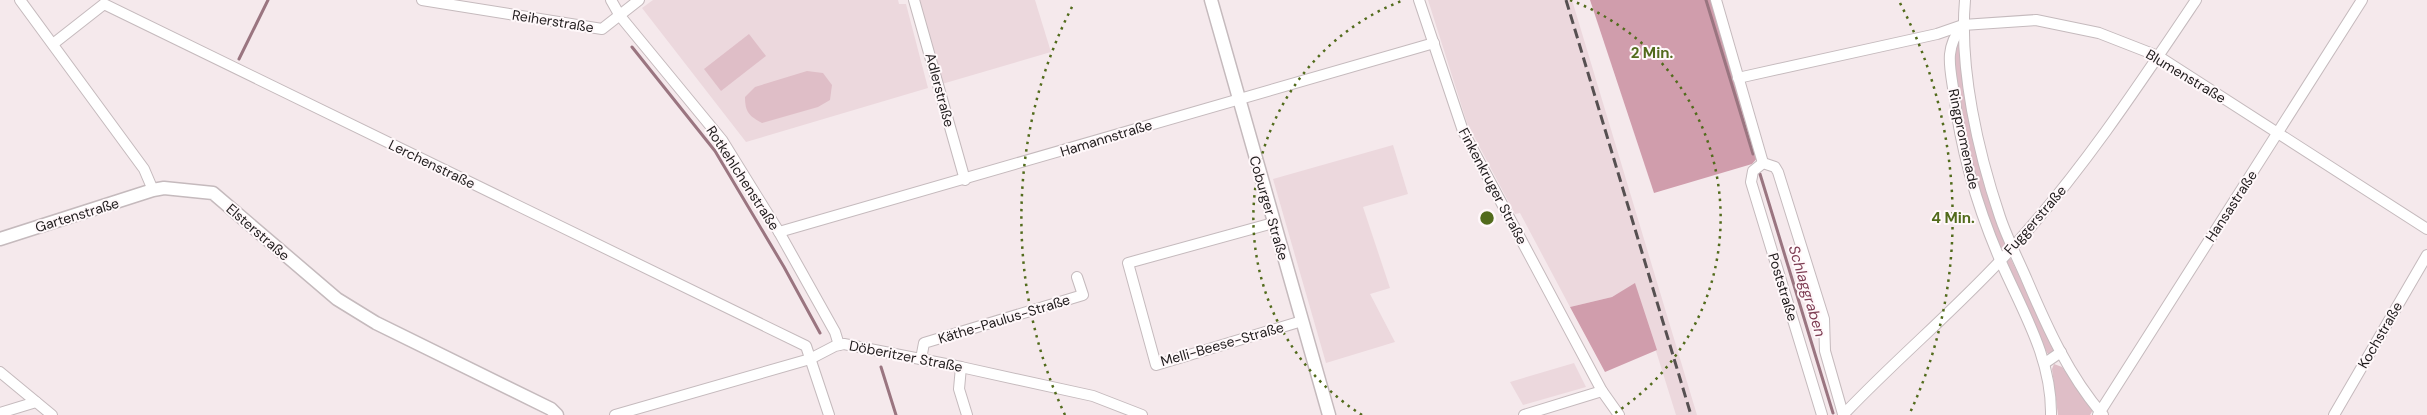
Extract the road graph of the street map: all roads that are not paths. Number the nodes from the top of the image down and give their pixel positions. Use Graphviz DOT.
graph roads {
  1 [pos="20,0"];
  2 [pos="422,0"];
  3 [pos="611,0"];
  4 [pos="639,0"];
  5 [pos="914,0"];
  6 [pos="1211,0"];
  7 [pos="1420,0"];
  8 [pos="1716,0"];
  9 [pos="1965,0"];
  10 [pos="2196,0"];
  11 [pos="2362,0"];
  12 [pos="105,2"];
  13 [pos="620,16"];
  14 [pos="1963,25"];
  15 [pos="1434,43"];
  16 [pos="53,44"];
  17 [pos="2158,56"];
  18 [pos="1742,77"];
  19 [pos="1238,98"];
  20 [pos="2278,132"];
  21 [pos="1763,164"];
  22 [pos="965,180"];
  23 [pos="153,190"];
  24 [pos="1273,223"];
  25 [pos="2427,229"];
  26 [pos="778,232"];
  27 [pos="0,239"];
  28 [pos="2013,247"];
  29 [pos="2427,255"];
  30 [pos="2000,261"];
  31 [pos="1077,277"];
  32 [pos="1302,321"];
  33 [pos="839,345"];
  34 [pos="2062,352"];
  35 [pos="810,359"];
  36 [pos="921,360"];
  37 [pos="2045,363"];
  38 [pos="961,367"];
  39 [pos="0,372"];
  40 [pos="1602,391"];
  41 [pos="36,402"];
  42 [pos="0,412"];
  43 [pos="2100,414"];
  44 [pos="52,415"];
  45 [pos="557,415"];
  46 [pos="615,415"];
  47 [pos="829,415"];
  48 [pos="966,415"];
  49 [pos="1142,415"];
  50 [pos="1329,415"];
  51 [pos="1524,415"];
  52 [pos="1619,415"];
  53 [pos="1822,415"];
  54 [pos="1843,415"];
  55 [pos="2051,415"];
  56 [pos="2334,415"];
  1 -- 16 [label="street"];
  2 -- 13 [label="street, Reiherstraße"];
  3 -- 13 [label="street, Rotkehlchenstraße"];
  4 -- 13 [label="street, Reiherstraße"];
  5 -- 22 [label="street, Adlerstraße"];
  6 -- 19 [label="street, Coburger Straße"];
  7 -- 15 [label="street, Finkenkruger Straße"];
  8 -- 18 [label="street"];
  9 -- 14 [label="street, Ringpromenade"];
  10 -- 17 [label="street, Fuggerstraße"];
  11 -- 20 [label="street, Hansastraße"];
  12 -- 16 [label="street, Lerchenstraße"];
  12 -- 35 [label="street, Lerchenstraße"];
  13 -- 26 [label="street, Rotkehlchenstraße"];
  14 -- 17 [label="street, Blumenstraße"];
  14 -- 18 [label="street, Blumenstraße"];
  14 -- 28 [label="street, Ringpromenade"];
  14 -- 30 [label="street, Ringpromenade"];
  15 -- 19 [label="street, Hamannstraße"];
  15 -- 40 [label="street, Finkenkruger Straße"];
  16 -- 23 [label="street"];
  17 -- 20 [label="street, Blumenstraße"];
  17 -- 28 [label="street, Fuggerstraße"];
  18 -- 21 [label="street"];
  19 -- 22 [label="street, Hamannstraße"];
  19 -- 24 [label="street, Coburger Straße"];
  20 -- 25 [label="street, Blumenstraße"];
  20 -- 43 [label="street, Hansastraße"];
  21 -- 53 [label="street, Poststraße"];
  21 -- 54 [label="street"];
  22 -- 26 [label="street, Hamannstraße"];
  23 -- 27 [label="street, Gartenstraße"];
  23 -- 45 [label="street, Elsterstraße"];
  24 -- 32 [label="street, Coburger Straße"];
  24 -- 32 [label="street, Melli-Beese-Straße"];
  26 -- 33 [label="street, Rotkehlchenstraße"];
  28 -- 30 [label="street, Fuggerstraße"];
  28 -- 34 [label="street, Ringpromenade"];
  29 -- 56 [label="street, Kochstraße"];
  30 -- 37 [label="street, Ringpromenade"];
  30 -- 54 [label="street, Fuggerstraße"];
  31 -- 36 [label="street, Käthe-Paulus-Straße"];
  32 -- 50 [label="street, Coburger Straße"];
  33 -- 35 [label="street, Döberitzer Straße"];
  33 -- 36 [label="street, Döberitzer Straße"];
  34 -- 37 [label="street"];
  34 -- 43 [label="street, Ringpromenade"];
  35 -- 46 [label="street, Döberitzer Straße"];
  35 -- 47 [label="street, Lerchenstraße"];
  36 -- 38 [label="street, Döberitzer Straße"];
  37 -- 55 [label="street, Ringpromenade"];
  38 -- 48 [label="street"];
  38 -- 49 [label="street, Döberitzer Straße"];
  39 -- 41 [label="street"];
  40 -- 51 [label="street"];
  40 -- 52 [label="street, Finkenkruger Straße"];
  41 -- 42 [label="street"];
  41 -- 44 [label="street"];
}
